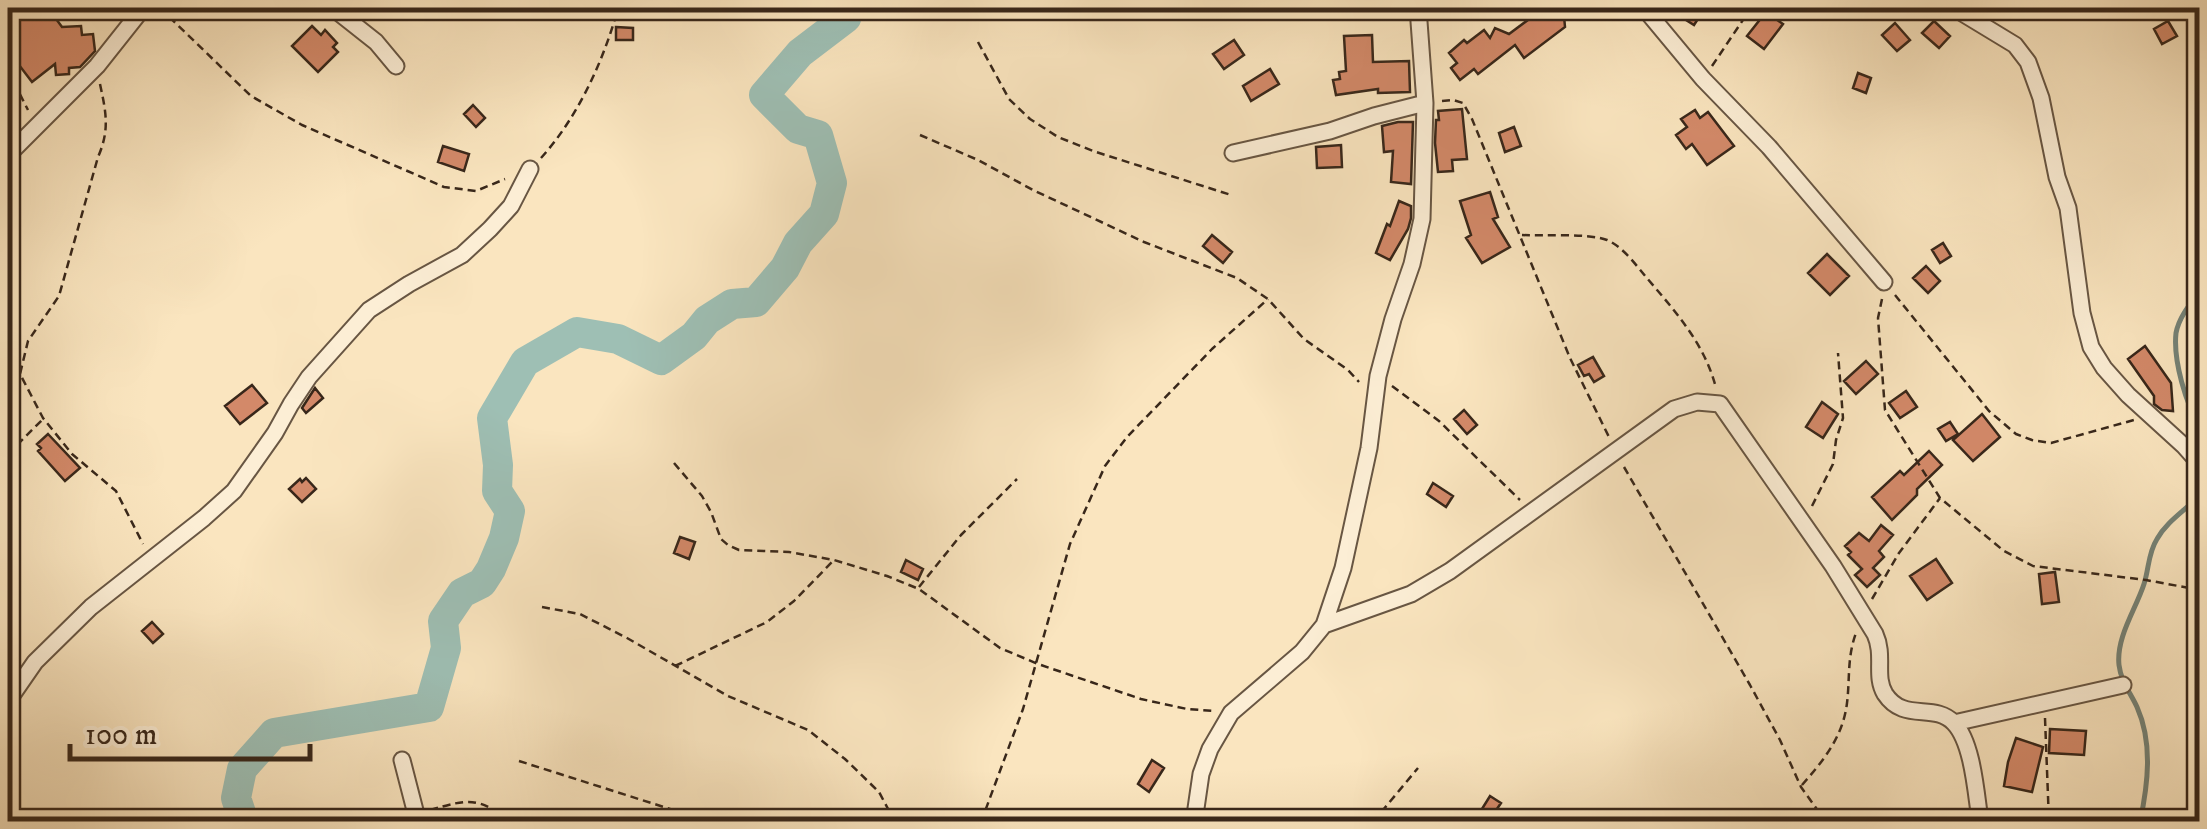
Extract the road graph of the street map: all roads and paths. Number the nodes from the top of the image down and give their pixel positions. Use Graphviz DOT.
graph roads {
  1 [pos="142,8"];
  2 [pos="160,8"];
  3 [pos="333,8"];
  4 [pos="618,8"];
  5 [pos="1418,8"];
  6 [pos="1644,8"];
  7 [pos="1750,8"];
  8 [pos="1954,8"];
  9 [pos="978,42"];
  10 [pos="97,66"];
  11 [pos="396,66"];
  12 [pos="8,72"];
  13 [pos="1704,80"];
  14 [pos="1425,103"];
  15 [pos="36,126"];
  16 [pos="920,135"];
  17 [pos="11,152"];
  18 [pos="1233,153"];
  19 [pos="530,169"];
  20 [pos="1232,195"];
  21 [pos="8,199"];
  22 [pos="1519,235"];
  23 [pos="1884,282"];
  24 [pos="1268,299"];
  25 [pos="8,340"];
  26 [pos="1838,354"];
  27 [pos="20,374"];
  28 [pos="1378,376"];
  29 [pos="1376,402"];
  30 [pos="1720,404"];
  31 [pos="2151,415"];
  32 [pos="43,418"];
  33 [pos="1616,451"];
  34 [pos="8,454"];
  35 [pos="674,463"];
  36 [pos="2200,464"];
  37 [pos="1017,478"];
  38 [pos="1940,498"];
  39 [pos="1531,511"];
  40 [pos="1804,526"];
  41 [pos="151,559"];
  42 [pos="834,560"];
  43 [pos="918,589"];
  44 [pos="2200,590"];
  45 [pos="542,606"];
  46 [pos="1862,614"];
  47 [pos="1324,625"];
  48 [pos="1038,664"];
  49 [pos="675,666"];
  50 [pos="2124,685"];
  51 [pos="8,701"];
  52 [pos="2044,703"];
  53 [pos="1231,712"];
  54 [pos="1954,724"];
  55 [pos="402,760"];
  56 [pos="519,761"];
  57 [pos="1418,768"];
  58 [pos="1801,786"];
  59 [pos="418,818"];
  60 [pos="1980,821"];
  61 [pos="511,822"];
  62 [pos="711,822"];
  63 [pos="895,822"];
  64 [pos="981,822"];
  65 [pos="1194,822"];
  66 [pos="1373,822"];
  67 [pos="1826,822"];
  68 [pos="2048,822"];
  1 -- 10 [label="street"];
  2 -- 19 [label="path"];
  3 -- 11 [label="street"];
  4 -- 19 [label="path"];
  5 -- 14 [label="street"];
  6 -- 13 [label="street"];
  7 -- 13 [label="path"];
  8 -- 31 [label="street"];
  9 -- 20 [label="path"];
  10 -- 15 [label="street"];
  10 -- 27 [label="path"];
  12 -- 15 [label="path"];
  13 -- 23 [label="street"];
  14 -- 18 [label="street"];
  14 -- 22 [label="path"];
  14 -- 28 [label="street"];
  15 -- 17 [label="street"];
  16 -- 24 [label="path"];
  17 -- 21 [label="path"];
  19 -- 41 [label="street"];
  22 -- 30 [label="path"];
  22 -- 33 [label="path"];
  23 -- 31 [label="path"];
  23 -- 38 [label="path"];
  24 -- 29 [label="path"];
  24 -- 48 [label="path"];
  25 -- 27 [label="path"];
  26 -- 40 [label="path"];
  27 -- 32 [label="path"];
  28 -- 29 [label="street"];
  28 -- 39 [label="path"];
  29 -- 47 [label="street"];
  30 -- 33 [label="street"];
  30 -- 40 [label="street"];
  31 -- 36 [label="street"];
  32 -- 34 [label="path"];
  32 -- 41 [label="path"];
  33 -- 39 [label="street"];
  33 -- 58 [label="path"];
  35 -- 42 [label="path"];
  37 -- 43 [label="path"];
  38 -- 44 [label="path"];
  38 -- 46 [label="path"];
  39 -- 47 [label="street"];
  40 -- 46 [label="street"];
  41 -- 51 [label="street"];
  42 -- 43 [label="path"];
  42 -- 49 [label="path"];
  43 -- 48 [label="path"];
  45 -- 49 [label="path"];
  46 -- 54 [label="street"];
  46 -- 58 [label="path"];
  47 -- 53 [label="street"];
  48 -- 53 [label="path"];
  48 -- 64 [label="path"];
  49 -- 63 [label="path"];
  50 -- 52 [label="street"];
  52 -- 54 [label="street"];
  52 -- 68 [label="path"];
  53 -- 65 [label="street"];
  54 -- 60 [label="street"];
  55 -- 59 [label="street"];
  56 -- 62 [label="path"];
  57 -- 66 [label="path"];
  58 -- 67 [label="path"];
  59 -- 61 [label="path"];
}
